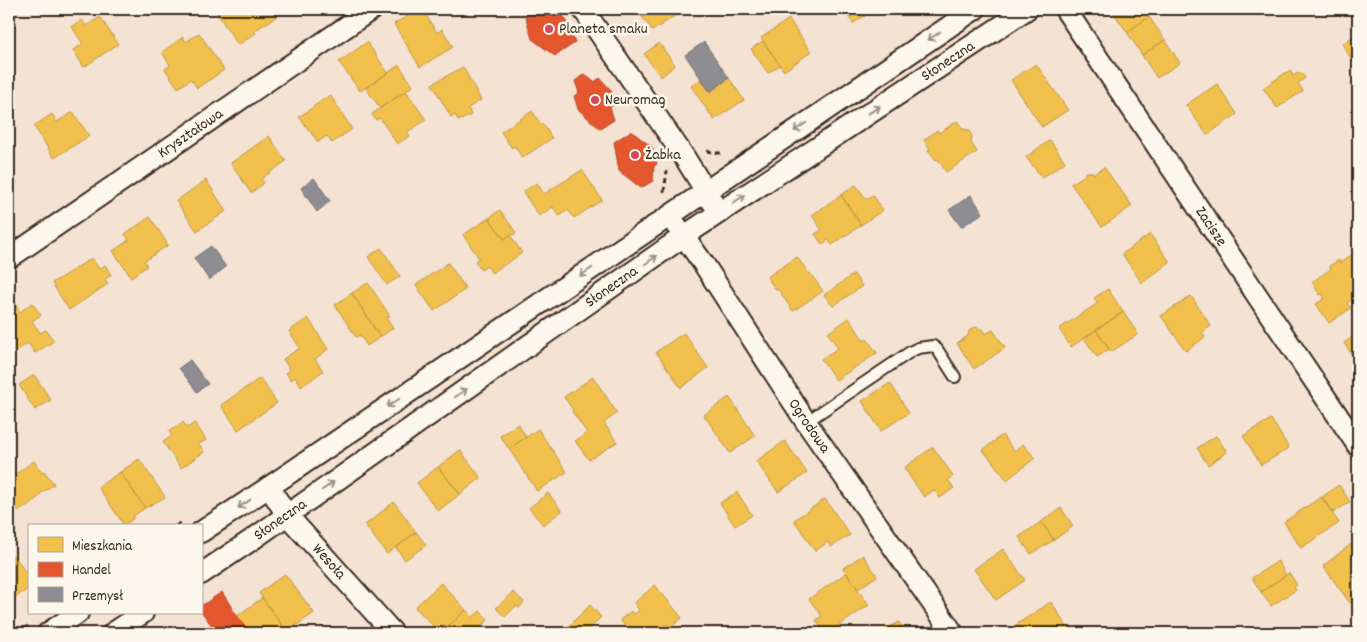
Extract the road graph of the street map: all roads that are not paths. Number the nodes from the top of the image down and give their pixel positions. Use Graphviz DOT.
graph roads {
  1 [pos="372,9"];
  2 [pos="584,9"];
  3 [pos="974,9"];
  4 [pos="1027,9"];
  5 [pos="1065,9"];
  6 [pos="705,191"];
  7 [pos="719,213"];
  8 [pos="669,216"];
  9 [pos="684,236"];
  10 [pos="9,258"];
  11 [pos="955,377"];
  12 [pos="806,422"];
  13 [pos="1358,446"];
  14 [pos="268,488"];
  15 [pos="287,514"];
  16 [pos="202,531"];
  17 [pos="202,573"];
  18 [pos="76,614"];
  19 [pos="142,614"];
  20 [pos="48,633"];
  21 [pos="113,633"];
  22 [pos="393,633"];
  23 [pos="952,633"];
  1 -- 10 [label="street, Kryształowa"];
  2 -- 6 [label="street"];
  3 -- 6 [label="street, Słoneczna, one-way"];
  7 -- 4 [label="street, Słoneczna, one-way"];
  5 -- 13 [label="street, Zacisze"];
  6 -- 7 [label="street"];
  6 -- 8 [label="street, Słoneczna"];
  7 -- 9 [label="street, Słoneczna"];
  8 -- 9 [label="street, Ogrodowa"];
  8 -- 14 [label="street, Słoneczna, one-way"];
  9 -- 12 [label="street, Ogrodowa"];
  15 -- 9 [label="street, Słoneczna, one-way"];
  11 -- 12 [label="lane"];
  12 -- 23 [label="street, Ogrodowa"];
  14 -- 15 [label="street, Wesoła"];
  14 -- 16 [label="street, Słoneczna, one-way"];
  15 -- 17 [label="street, Słoneczna"];
  15 -- 22 [label="street, Wesoła"];
  18 -- 20 [label="street"];
  19 -- 21 [label="street"];
}
